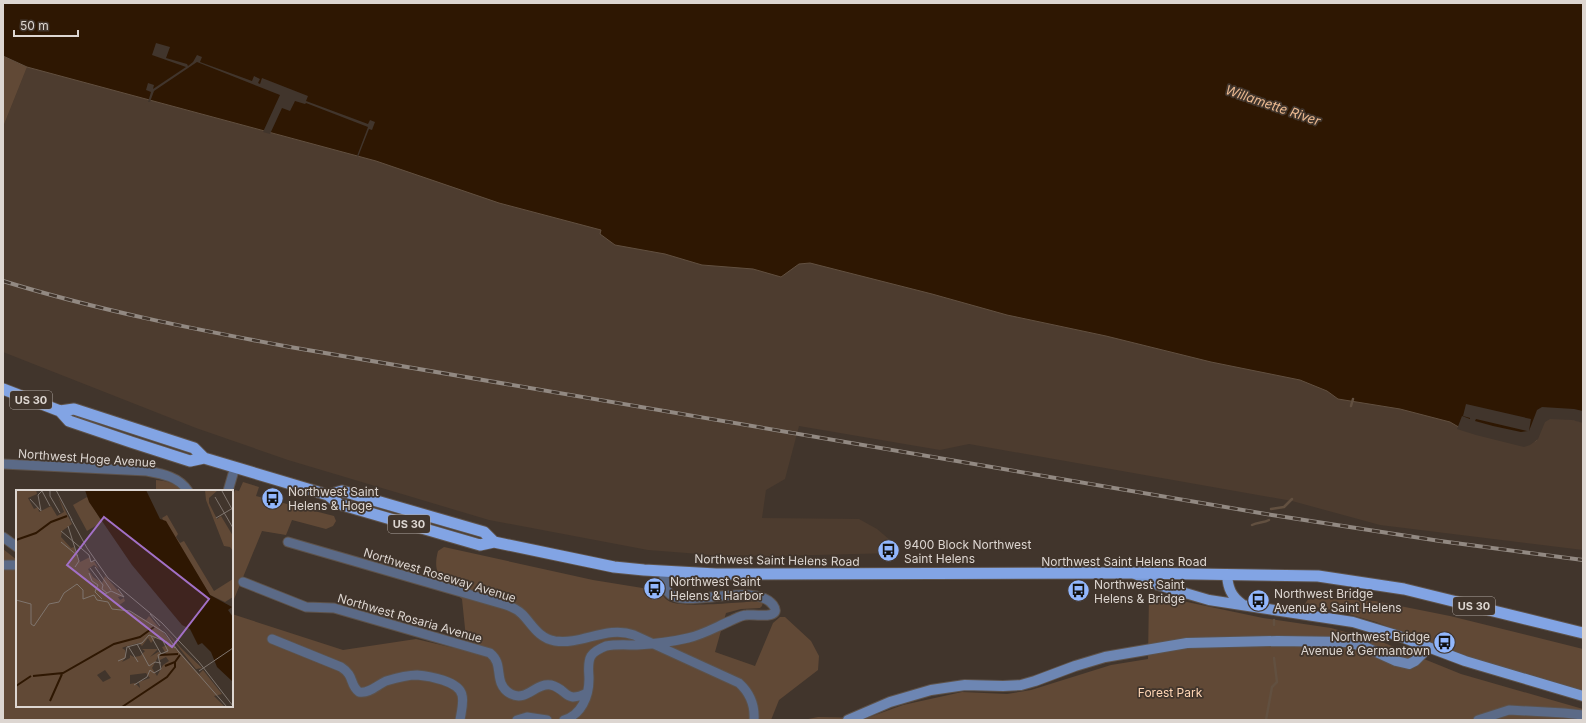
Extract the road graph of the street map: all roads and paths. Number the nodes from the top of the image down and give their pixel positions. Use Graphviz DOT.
graph roads {
  1 [pos="3,389"];
  2 [pos="3,464"];
  3 [pos="235,467"];
  4 [pos="187,490"];
  5 [pos="228,490"];
  6 [pos="3,537"];
  7 [pos="288,542"];
  8 [pos="16,546"];
  9 [pos="3,565"];
  10 [pos="16,565"];
  11 [pos="664,571"];
  12 [pos="1133,573"];
  13 [pos="1226,575"];
  14 [pos="243,582"];
  15 [pos="1242,604"];
  16 [pos="1583,634"];
  17 [pos="272,639"];
  18 [pos="653,644"];
  19 [pos="1426,646"];
  20 [pos="587,693"];
  21 [pos="1583,696"];
  22 [pos="1583,715"];
  23 [pos="460,720"];
  24 [pos="517,720"];
  25 [pos="547,720"];
  26 [pos="564,720"];
  27 [pos="754,720"];
  28 [pos="848,720"];
  29 [pos="1478,720"];
  1 -- 3 [label="highway, Northwest Saint Helens Road / US 30"];
  2 -- 4 [label="street, Northwest Hoge Avenue"];
  3 -- 5 [label="street"];
  3 -- 11 [label="highway, Northwest Saint Helens Road / US 30"];
  6 -- 8 [label="street"];
  7 -- 18 [label="street, Northwest Roseway Avenue"];
  9 -- 10 [label="street"];
  11 -- 12 [label="highway, Northwest Saint Helens Road / US 30"];
  11 -- 18 [label="street"];
  12 -- 13 [label="highway, Northwest Saint Helens Road / US 30"];
  12 -- 15 [label="main road"];
  13 -- 15 [label="main road"];
  13 -- 16 [label="highway, Northwest Saint Helens Road / US 30"];
  14 -- 20 [label="street, Northwest Rosaria Avenue"];
  15 -- 19 [label="main road"];
  17 -- 23 [label="street"];
  18 -- 20 [label="street"];
  18 -- 27 [label="street, Northwest Roseway Avenue"];
  19 -- 21 [label="main road"];
  19 -- 28 [label="main road"];
  20 -- 26 [label="street"];
  22 -- 29 [label="street"];
  24 -- 25 [label="street"];
}
